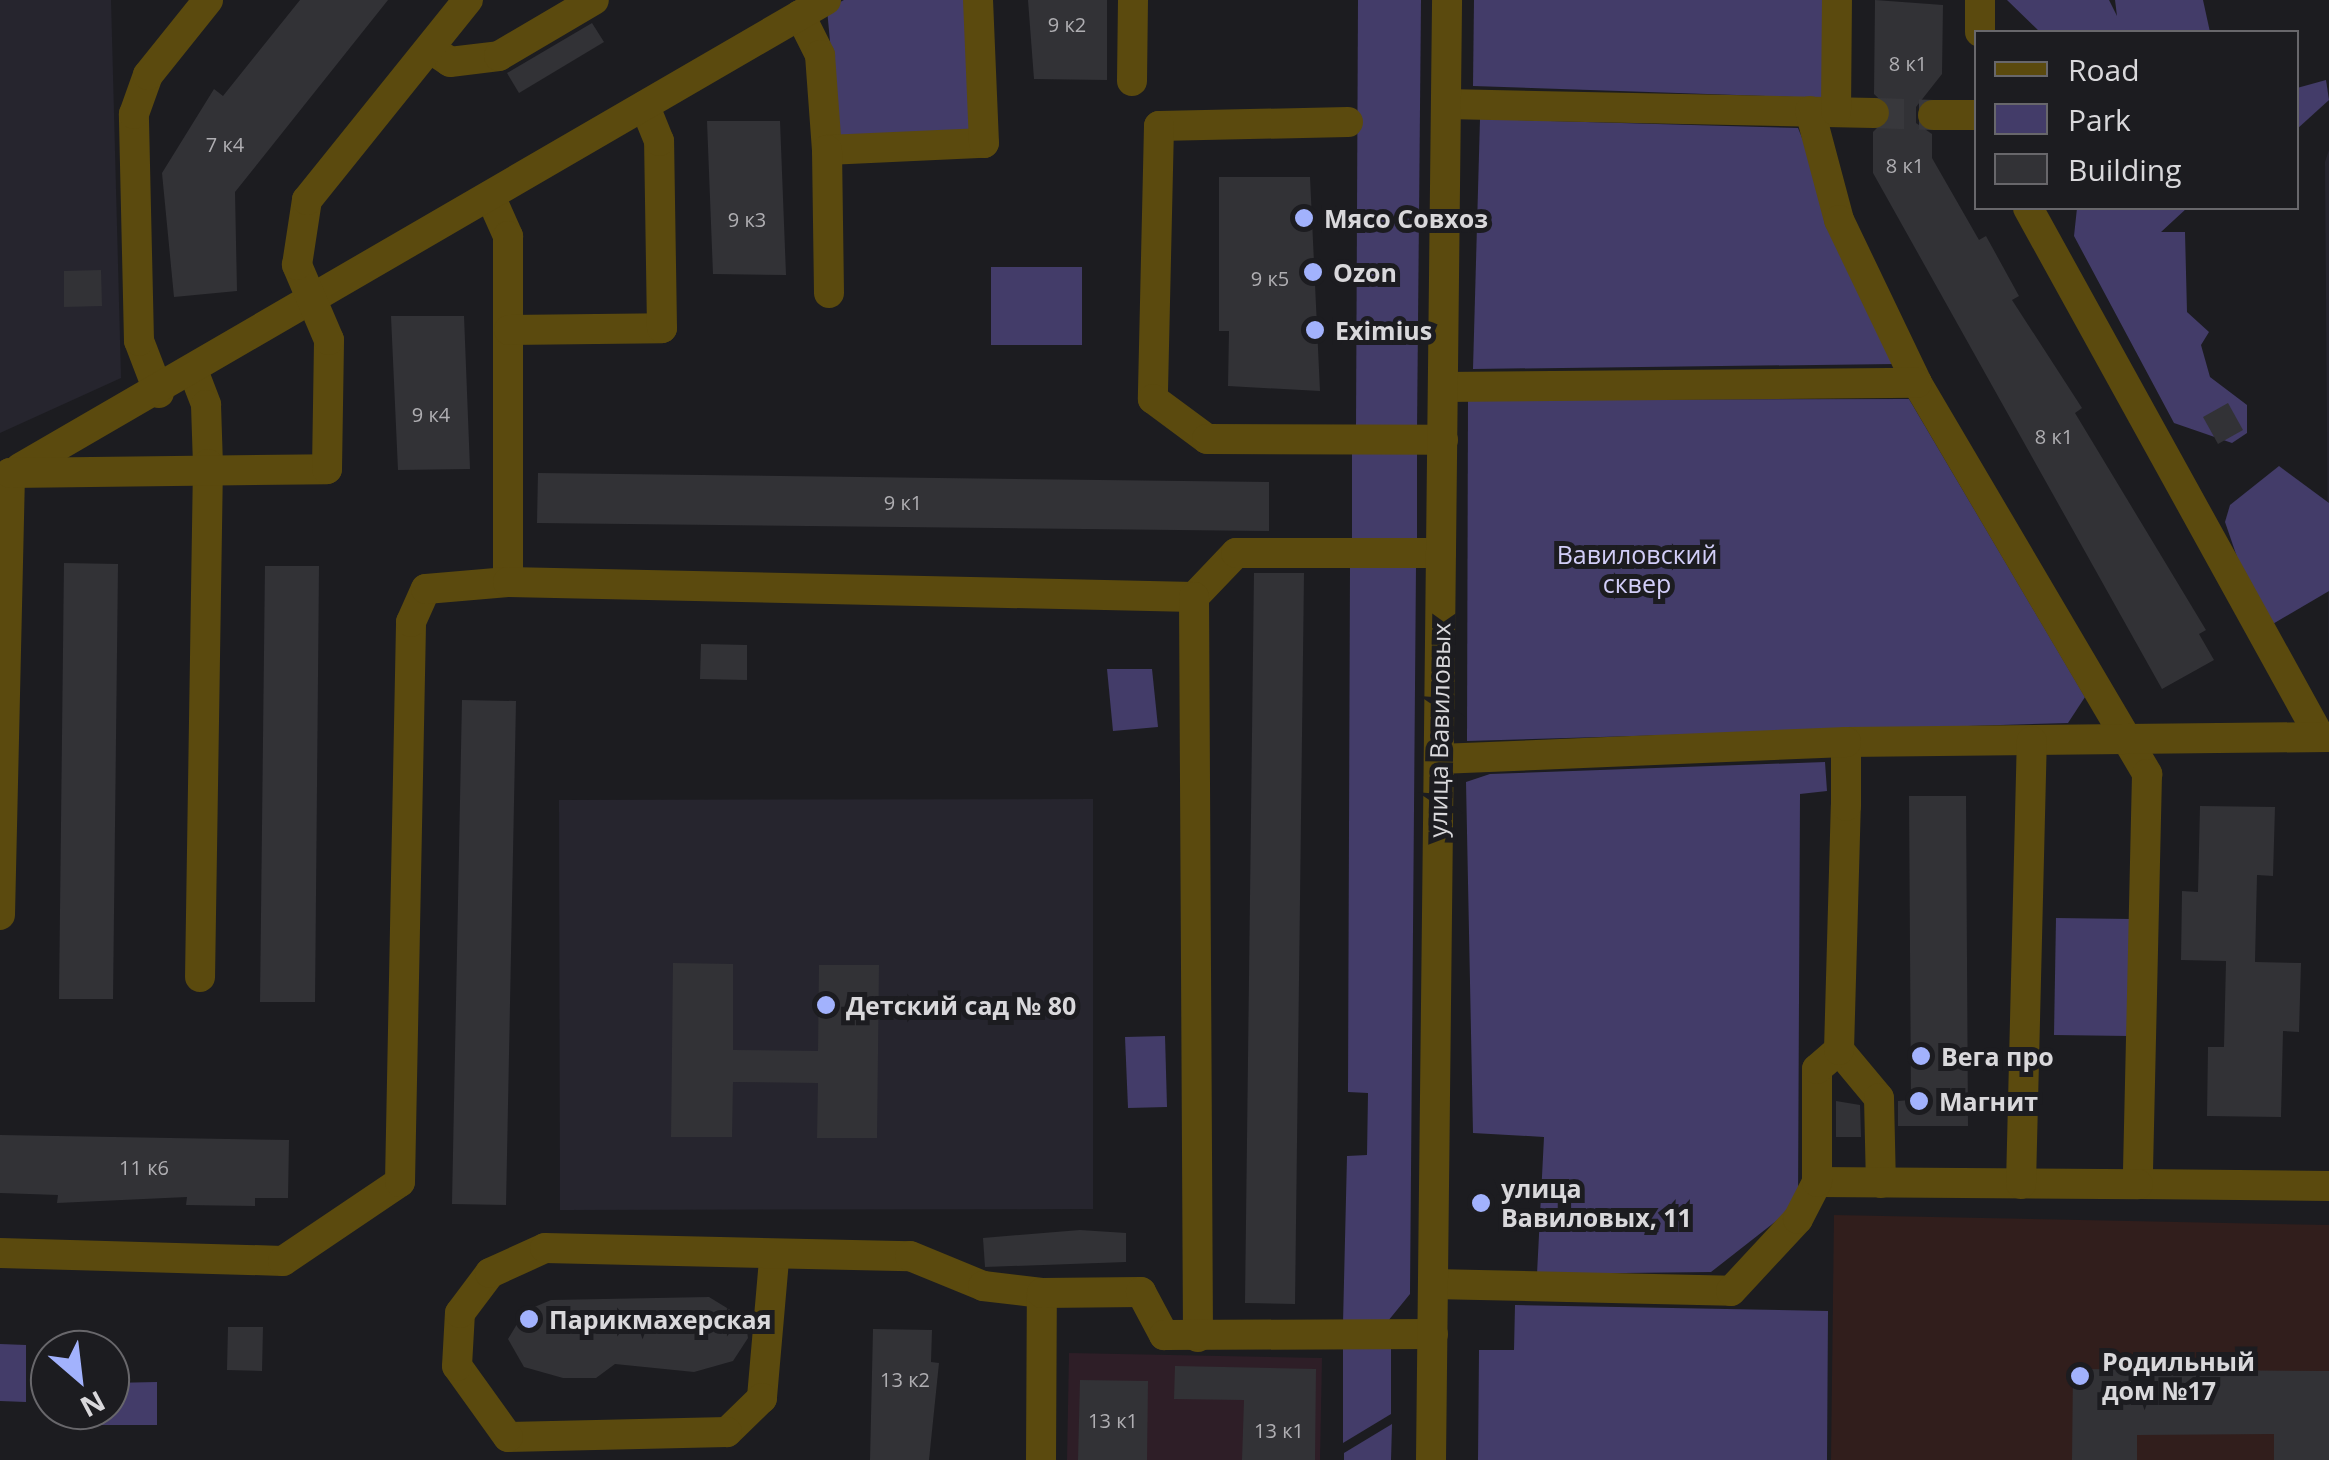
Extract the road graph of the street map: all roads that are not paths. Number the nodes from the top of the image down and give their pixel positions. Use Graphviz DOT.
graph roads {
  1 [pos="208,0"];
  2 [pos="468,0"];
  3 [pos="594,0"];
  4 [pos="978,0"];
  5 [pos="1134,0"];
  6 [pos="1447,0"];
  7 [pos="1837,0"];
  8 [pos="1980,0"];
  9 [pos="813,8"];
  10 [pos="1980,30"];
  11 [pos="431,48"];
  12 [pos="1132,81"];
  13 [pos="1446,104"];
  14 [pos="646,106"];
  15 [pos="1823,111"];
  16 [pos="1874,114"];
  17 [pos="1932,115"];
  18 [pos="1974,115"];
  19 [pos="1348,122"];
  20 [pos="827,150"];
  21 [pos="491,198"];
  22 [pos="2029,210"];
  23 [pos="829,293"];
  24 [pos="314,302"];
  25 [pos="510,330"];
  26 [pos="194,373"];
  27 [pos="1917,383"];
  28 [pos="1443,387"];
  29 [pos="159,394"];
  30 [pos="1442,440"];
  31 [pos="208,464"];
  32 [pos="5,473"];
  33 [pos="1441,553"];
  34 [pos="508,582"];
  35 [pos="1194,597"];
  36 [pos="2324,737"];
  37 [pos="2032,741"];
  38 [pos="2130,741"];
  39 [pos="1846,742"];
  40 [pos="1439,759"];
  41 [pos="2,771"];
  42 [pos="0,915"];
  43 [pos="200,977"];
  44 [pos="1838,1050"];
  45 [pos="1817,1182"];
  46 [pos="1881,1182"];
  47 [pos="2022,1184"];
  48 [pos="2138,1184"];
  49 [pos="2329,1186"];
  50 [pos="0,1253"];
  51 [pos="774,1260"];
  52 [pos="1433,1284"];
  53 [pos="1042,1293"];
  54 [pos="1432,1334"];
  55 [pos="1198,1336"];
  56 [pos="1040,1460"];
  57 [pos="1431,1460"];
  1 -- 29 [label="street"];
  2 -- 11 [label="street"];
  3 -- 11 [label="street"];
  4 -- 20 [label="street"];
  5 -- 12 [label="street"];
  6 -- 13 [label="street, улица Вавиловых"];
  7 -- 15 [label="street"];
  8 -- 10 [label="street"];
  9 -- 14 [label="street"];
  9 -- 20 [label="street"];
  11 -- 24 [label="street"];
  13 -- 15 [label="street"];
  13 -- 28 [label="street, улица Вавиловых"];
  14 -- 21 [label="street"];
  14 -- 25 [label="street"];
  15 -- 16 [label="street"];
  15 -- 27 [label="street"];
  17 -- 18 [label="street"];
  19 -- 30 [label="street"];
  20 -- 23 [label="street"];
  21 -- 24 [label="street"];
  21 -- 25 [label="street"];
  22 -- 36 [label="street"];
  24 -- 26 [label="street"];
  24 -- 31 [label="street"];
  25 -- 34 [label="street"];
  26 -- 29 [label="street"];
  26 -- 31 [label="street"];
  27 -- 28 [label="street"];
  27 -- 38 [label="street"];
  28 -- 30 [label="street, улица Вавиловых"];
  29 -- 32 [label="street"];
  30 -- 33 [label="street, улица Вавиловых"];
  31 -- 32 [label="street"];
  31 -- 43 [label="street"];
  32 -- 41 [label="street"];
  33 -- 35 [label="street"];
  33 -- 40 [label="street, улица Вавиловых"];
  34 -- 35 [label="street"];
  34 -- 50 [label="street"];
  35 -- 55 [label="street"];
  36 -- 38 [label="street"];
  37 -- 38 [label="street"];
  37 -- 39 [label="street"];
  37 -- 47 [label="street"];
  38 -- 48 [label="street"];
  39 -- 40 [label="street"];
  39 -- 44 [label="street"];
  40 -- 52 [label="street, улица Вавиловых"];
  41 -- 42 [label="street"];
  44 -- 45 [label="street"];
  44 -- 46 [label="street"];
  45 -- 46 [label="street"];
  45 -- 52 [label="street"];
  46 -- 47 [label="street"];
  47 -- 48 [label="street"];
  48 -- 49 [label="street"];
  51 -- 51 [label="street"];
  51 -- 53 [label="street"];
  52 -- 54 [label="street, улица Вавиловых"];
  53 -- 55 [label="street"];
  53 -- 56 [label="street"];
  54 -- 55 [label="street"];
  54 -- 57 [label="street, улица Вавиловых"];
}
